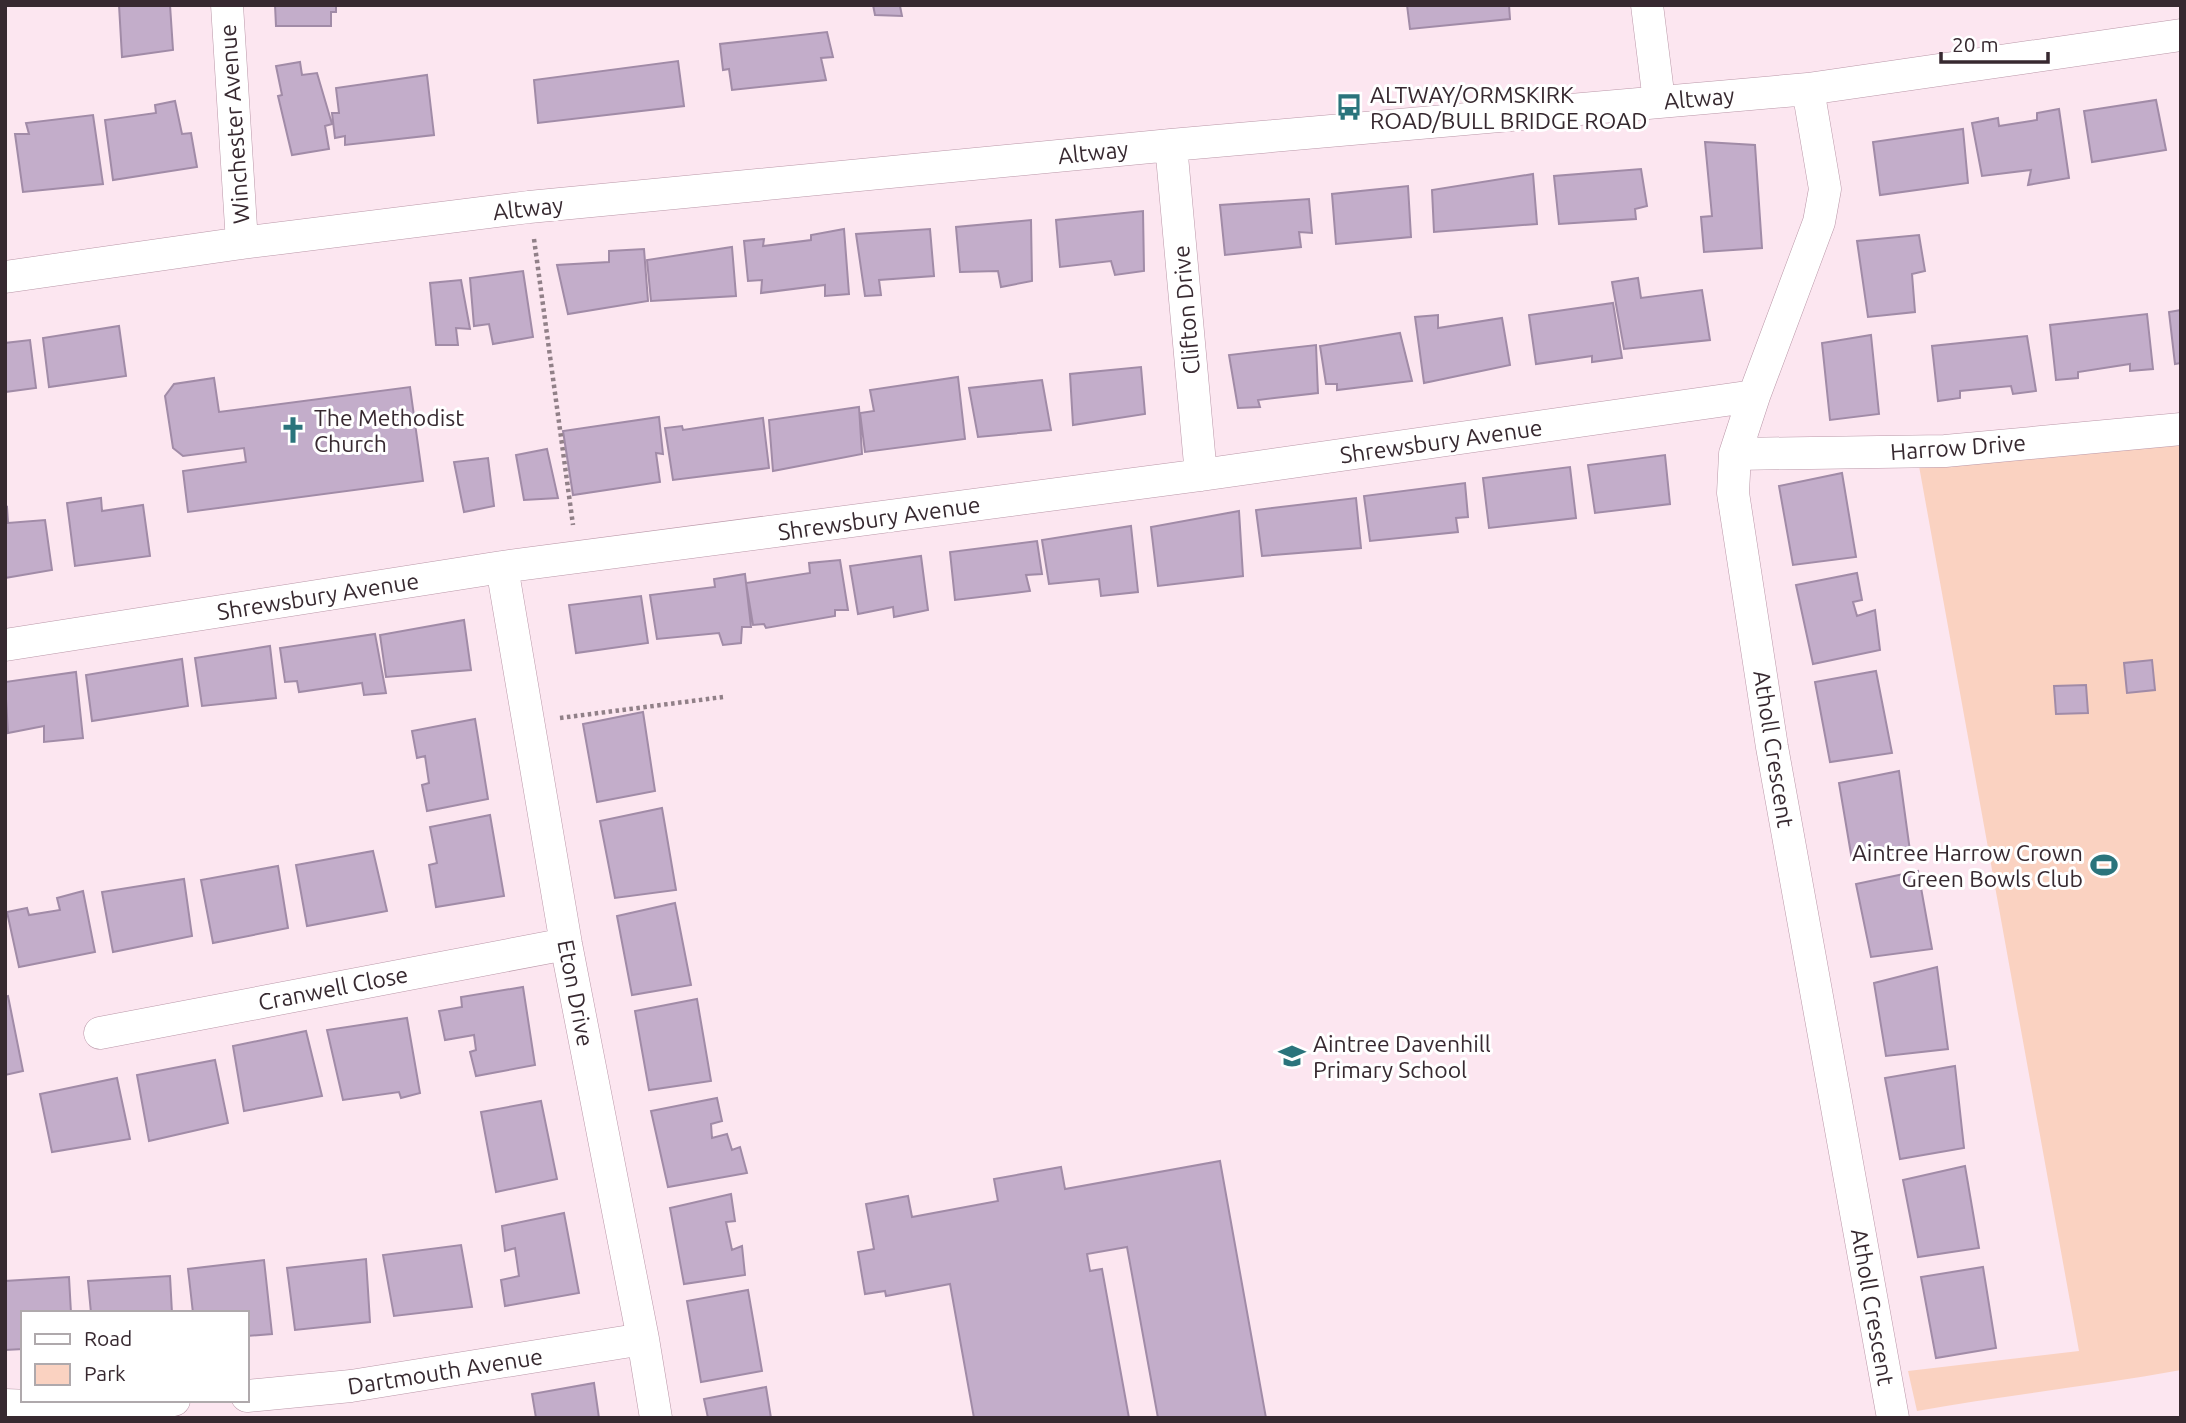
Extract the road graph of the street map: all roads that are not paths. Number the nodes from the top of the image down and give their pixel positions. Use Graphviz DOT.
graph roads {
  1 [pos="227,5"];
  2 [pos="1647,5"];
  3 [pos="2181,35"];
  4 [pos="1808,89"];
  5 [pos="1659,101"];
  6 [pos="1171,145"];
  7 [pos="242,243"];
  8 [pos="5,277"];
  9 [pos="1754,396"];
  10 [pos="2181,429"];
  11 [pos="1735,454"];
  12 [pos="1201,475"];
  13 [pos="502,567"];
  14 [pos="5,645"];
  15 [pos="566,944"];
  16 [pos="100,1032"];
  17 [pos="643,1339"];
  18 [pos="248,1396"];
  19 [pos="141,1402"];
  20 [pos="5,1405"];
  21 [pos="656,1418"];
  22 [pos="1893,1418"];
  1 -- 7 [label="street, Winchester Avenue"];
  2 -- 5 [label="street"];
  3 -- 4 [label="street, Altway"];
  4 -- 5 [label="street, Altway"];
  4 -- 9 [label="street, Atholl Crescent"];
  5 -- 6 [label="street, Altway"];
  6 -- 7 [label="street, Altway"];
  6 -- 12 [label="street, Clifton Drive"];
  7 -- 8 [label="street, Altway"];
  9 -- 11 [label="street, Atholl Crescent"];
  9 -- 12 [label="street, Shrewsbury Avenue"];
  10 -- 11 [label="street, Harrow Drive"];
  11 -- 22 [label="street, Atholl Crescent"];
  12 -- 13 [label="street, Shrewsbury Avenue"];
  13 -- 14 [label="street, Shrewsbury Avenue"];
  13 -- 15 [label="street, Eton Drive"];
  15 -- 16 [label="street, Cranwell Close"];
  15 -- 17 [label="street, Eton Drive"];
  17 -- 18 [label="street, Dartmouth Avenue"];
  17 -- 21 [label="street, Eton Drive"];
  19 -- 20 [label="street"];
}
